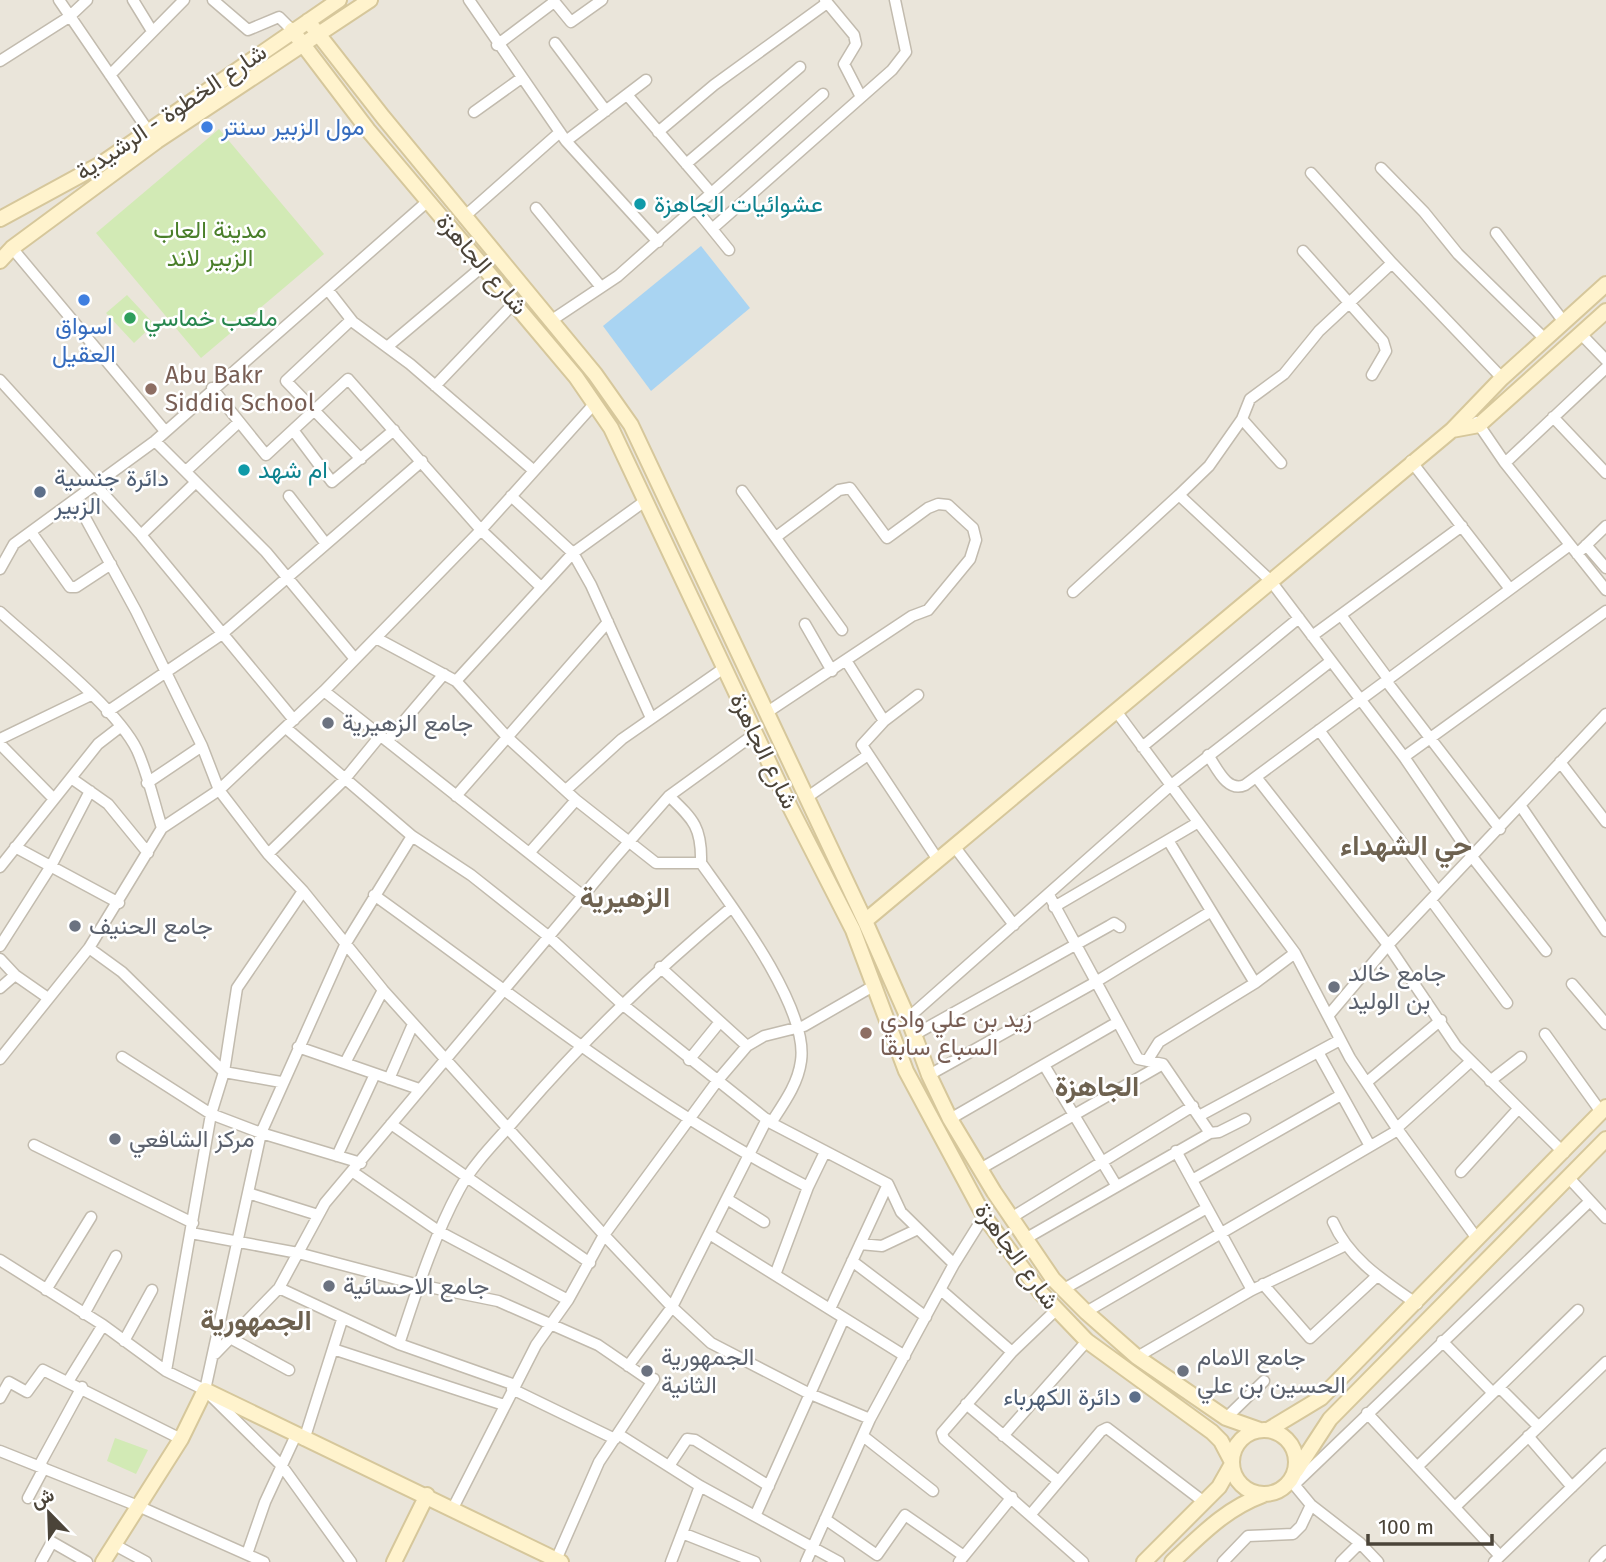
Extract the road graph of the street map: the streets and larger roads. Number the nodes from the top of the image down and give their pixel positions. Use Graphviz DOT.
graph roads {
  1 [pos="59,0"];
  2 [pos="87,0"];
  3 [pos="133,0"];
  4 [pos="184,0"];
  5 [pos="213,0"];
  6 [pos="339,0"];
  7 [pos="370,0"];
  8 [pos="469,0"];
  9 [pos="602,0"];
  10 [pos="895,0"];
  11 [pos="554,1"];
  12 [pos="826,1"];
  13 [pos="69,17"];
  14 [pos="308,20"];
  15 [pos="292,30"];
  16 [pos="152,31"];
  17 [pos="317,35"];
  18 [pos="555,43"];
  19 [pos="300,44"];
  20 [pos="497,45"];
  21 [pos="0,61"];
  22 [pos="800,67"];
  23 [pos="110,75"];
  24 [pos="520,79"];
  25 [pos="646,79"];
  26 [pos="823,93"];
  27 [pos="628,96"];
  28 [pos="861,97"];
  29 [pos="607,111"];
  30 [pos="474,112"];
  31 [pos="383,117"];
  32 [pos="147,129"];
  33 [pos="368,131"];
  34 [pos="659,132"];
  35 [pos="563,137"];
  36 [pos="133,149"];
  37 [pos="686,164"];
  38 [pos="1381,168"];
  39 [pos="1311,173"];
  40 [pos="712,194"];
  41 [pos="428,201"];
  42 [pos="536,208"];
  43 [pos="695,208"];
  44 [pos="465,216"];
  45 [pos="0,219"];
  46 [pos="712,229"];
  47 [pos="1496,233"];
  48 [pos="658,242"];
  49 [pos="12,248"];
  50 [pos="729,250"];
  51 [pos="1303,251"];
  52 [pos="0,261"];
  53 [pos="1392,263"];
  54 [pos="483,266"];
  55 [pos="1606,284"];
  56 [pos="601,287"];
  57 [pos="328,290"];
  58 [pos="515,302"];
  59 [pos="1349,303"];
  60 [pos="1606,311"];
  61 [pos="351,320"];
  62 [pos="552,320"];
  63 [pos="1564,322"];
  64 [pos="1581,334"];
  65 [pos="1545,339"];
  66 [pos="387,347"];
  67 [pos="1606,360"];
  68 [pos="1604,374"];
  69 [pos="1372,375"];
  70 [pos="1502,378"];
  71 [pos="0,380"];
  72 [pos="435,386"];
  73 [pos="212,388"];
  74 [pos="595,403"];
  75 [pos="313,411"];
  76 [pos="1468,411"];
  77 [pos="1553,417"];
  78 [pos="1242,419"];
  79 [pos="239,422"];
  80 [pos="1479,425"];
  81 [pos="293,430"];
  82 [pos="394,430"];
  83 [pos="1452,430"];
  84 [pos="165,431"];
  85 [pos="155,441"];
  86 [pos="360,459"];
  87 [pos="422,461"];
  88 [pos="1411,461"];
  89 [pos="1281,463"];
  90 [pos="1505,463"];
  91 [pos="533,470"];
  92 [pos="186,471"];
  93 [pos="1606,473"];
  94 [pos="195,483"];
  95 [pos="96,486"];
  96 [pos="742,491"];
  97 [pos="1179,495"];
  98 [pos="289,496"];
  99 [pos="511,496"];
  100 [pos="76,501"];
  101 [pos="645,501"];
  102 [pos="1462,526"];
  103 [pos="1606,526"];
  104 [pos="481,530"];
  105 [pos="31,532"];
  106 [pos="141,535"];
  107 [pos="776,537"];
  108 [pos="326,544"];
  109 [pos="1570,545"];
  110 [pos="1586,545"];
  111 [pos="573,553"];
  112 [pos="1577,554"];
  113 [pos="111,564"];
  114 [pos="1606,568"];
  115 [pos="0,569"];
  116 [pos="288,576"];
  117 [pos="1270,580"];
  118 [pos="541,587"];
  119 [pos="1510,589"];
  120 [pos="1606,590"];
  121 [pos="1073,592"];
  122 [pos="1606,611"];
  123 [pos="0,612"];
  124 [pos="1341,615"];
  125 [pos="1299,618"];
  126 [pos="608,622"];
  127 [pos="805,624"];
  128 [pos="842,630"];
  129 [pos="222,634"];
  130 [pos="1312,636"];
  131 [pos="376,638"];
  132 [pos="355,659"];
  133 [pos="1331,661"];
  134 [pos="848,662"];
  135 [pos="724,668"];
  136 [pos="832,671"];
  137 [pos="165,673"];
  138 [pos="444,674"];
  139 [pos="456,681"];
  140 [pos="1388,681"];
  141 [pos="324,691"];
  142 [pos="91,695"];
  143 [pos="918,695"];
  144 [pos="1360,701"];
  145 [pos="1116,711"];
  146 [pos="107,712"];
  147 [pos="766,713"];
  148 [pos="1605,717"];
  149 [pos="650,718"];
  150 [pos="884,721"];
  151 [pos="290,724"];
  152 [pos="120,727"];
  153 [pos="1319,730"];
  154 [pos="756,733"];
  155 [pos="507,737"];
  156 [pos="1430,738"];
  157 [pos="384,739"];
  158 [pos="0,742"];
  159 [pos="202,746"];
  160 [pos="1142,747"];
  161 [pos="868,755"];
  162 [pos="1208,755"];
  163 [pos="1404,758"];
  164 [pos="1559,762"];
  165 [pos="1256,777"];
  166 [pos="71,778"];
  167 [pos="344,780"];
  168 [pos="148,783"];
  169 [pos="1170,786"];
  170 [pos="219,790"];
  171 [pos="566,790"];
  172 [pos="90,791"];
  173 [pos="456,796"];
  174 [pos="669,796"];
  175 [pos="806,798"];
  176 [pos="54,799"];
  177 [pos="576,800"];
  178 [pos="1520,805"];
  179 [pos="790,807"];
  180 [pos="1606,822"];
  181 [pos="1197,823"];
  182 [pos="162,828"];
  183 [pos="1500,828"];
  184 [pos="412,836"];
  185 [pos="1168,840"];
  186 [pos="628,842"];
  187 [pos="954,846"];
  188 [pos="15,847"];
  189 [pos="530,852"];
  190 [pos="148,853"];
  191 [pos="268,854"];
  192 [pos="1473,858"];
  193 [pos="938,860"];
  194 [pos="701,863"];
  195 [pos="51,866"];
  196 [pos="0,867"];
  197 [pos="303,891"];
  198 [pos="374,895"];
  199 [pos="582,895"];
  200 [pos="1048,895"];
  201 [pos="1435,896"];
  202 [pos="120,903"];
  203 [pos="732,907"];
  204 [pos="1054,907"];
  205 [pos="1210,912"];
  206 [pos="865,921"];
  207 [pos="1014,925"];
  208 [pos="1120,927"];
  209 [pos="1606,931"];
  210 [pos="548,936"];
  211 [pos="346,943"];
  212 [pos="1388,945"];
  213 [pos="0,946"];
  214 [pos="1074,946"];
  215 [pos="89,948"];
  216 [pos="1545,951"];
  217 [pos="1295,953"];
  218 [pos="0,960"];
  219 [pos="660,967"];
  220 [pos="15,975"];
  221 [pos="1094,983"];
  222 [pos="1255,983"];
  223 [pos="1572,984"];
  224 [pos="875,985"];
  225 [pos="0,988"];
  226 [pos="504,988"];
  227 [pos="383,990"];
  228 [pos="48,998"];
  229 [pos="1507,1003"];
  230 [pos="622,1004"];
  231 [pos="1328,1016"];
  232 [pos="908,1018"];
  233 [pos="1441,1020"];
  234 [pos="719,1023"];
  235 [pos="1116,1023"];
  236 [pos="413,1024"];
  237 [pos="1606,1024"];
  238 [pos="798,1028"];
  239 [pos="1545,1034"];
  240 [pos="914,1035"];
  241 [pos="1340,1040"];
  242 [pos="581,1044"];
  243 [pos="747,1046"];
  244 [pos="298,1047"];
  245 [pos="1318,1052"];
  246 [pos="1521,1056"];
  247 [pos="121,1057"];
  248 [pos="0,1059"];
  249 [pos="445,1060"];
  250 [pos="689,1060"];
  251 [pos="1147,1061"];
  252 [pos="1470,1062"];
  253 [pos="345,1063"];
  254 [pos="1163,1064"];
  255 [pos="1044,1065"];
  256 [pos="224,1072"];
  257 [pos="375,1074"];
  258 [pos="929,1075"];
  259 [pos="389,1079"];
  260 [pos="718,1080"];
  261 [pos="1490,1081"];
  262 [pos="281,1082"];
  263 [pos="1367,1082"];
  264 [pos="419,1089"];
  265 [pos="1341,1095"];
  266 [pos="1518,1109"];
  267 [pos="1603,1109"];
  268 [pos="1196,1111"];
  269 [pos="211,1114"];
  270 [pos="1074,1117"];
  271 [pos="688,1118"];
  272 [pos="950,1119"];
  273 [pos="1245,1119"];
  274 [pos="769,1121"];
  275 [pos="391,1124"];
  276 [pos="509,1127"];
  277 [pos="1397,1129"];
  278 [pos="261,1133"];
  279 [pos="1210,1133"];
  280 [pos="959,1134"];
  281 [pos="1606,1139"];
  282 [pos="944,1142"];
  283 [pos="34,1145"];
  284 [pos="1370,1146"];
  285 [pos="1176,1151"];
  286 [pos="825,1152"];
  287 [pos="1564,1153"];
  288 [pos="337,1156"];
  289 [pos="748,1156"];
  290 [pos="1101,1162"];
  291 [pos="357,1168"];
  292 [pos="980,1169"];
  293 [pos="1461,1172"];
  294 [pos="1568,1177"];
  295 [pos="467,1178"];
  296 [pos="1192,1181"];
  297 [pos="888,1184"];
  298 [pos="1116,1185"];
  299 [pos="808,1187"];
  300 [pos="248,1193"];
  301 [pos="727,1199"];
  302 [pos="1590,1201"];
  303 [pos="1207,1208"];
  304 [pos="318,1215"];
  305 [pos="984,1216"];
  306 [pos="91,1217"];
  307 [pos="1011,1218"];
  308 [pos="1606,1218"];
  309 [pos="764,1222"];
  310 [pos="1333,1222"];
  311 [pos="192,1228"];
  312 [pos="918,1228"];
  313 [pos="440,1232"];
  314 [pos="1221,1233"];
  315 [pos="604,1235"];
  316 [pos="711,1235"];
  317 [pos="1025,1239"];
  318 [pos="1478,1240"];
  319 [pos="236,1242"];
  320 [pos="860,1244"];
  321 [pos="1343,1246"];
  322 [pos="298,1253"];
  323 [pos="116,1256"];
  324 [pos="0,1260"];
  325 [pos="852,1261"];
  326 [pos="590,1263"];
  327 [pos="954,1264"];
  328 [pos="775,1275"];
  329 [pos="1377,1276"];
  330 [pos="1057,1284"];
  331 [pos="1263,1284"];
  332 [pos="419,1285"];
  333 [pos="279,1288"];
  334 [pos="46,1290"];
  335 [pos="152,1290"];
  336 [pos="941,1290"];
  337 [pos="1252,1290"];
  338 [pos="1040,1292"];
  339 [pos="568,1300"];
  340 [pos="1417,1304"];
  341 [pos="672,1307"];
  342 [pos="830,1309"];
  343 [pos="1056,1310"];
  344 [pos="1578,1310"];
  345 [pos="1086,1312"];
  346 [pos="84,1314"];
  347 [pos="926,1317"];
  348 [pos="844,1318"];
  349 [pos="342,1320"];
  350 [pos="550,1323"];
  351 [pos="103,1325"];
  352 [pos="232,1339"];
  353 [pos="124,1341"];
  354 [pos="1087,1341"];
  355 [pos="1442,1341"];
  356 [pos="399,1344"];
  357 [pos="333,1349"];
  358 [pos="1012,1352"];
  359 [pos="215,1354"];
  360 [pos="905,1356"];
  361 [pos="1137,1357"];
  362 [pos="1606,1362"];
  363 [pos="628,1366"];
  364 [pos="289,1370"];
  365 [pos="166,1371"];
  366 [pos="69,1380"];
  367 [pos="1265,1381"];
  368 [pos="82,1387"];
  369 [pos="513,1387"];
  370 [pos="205,1390"];
  371 [pos="1496,1390"];
  372 [pos="1188,1391"];
  373 [pos="808,1393"];
  374 [pos="0,1398"];
  375 [pos="966,1404"];
  376 [pos="504,1405"];
  377 [pos="1177,1406"];
  378 [pos="1367,1413"];
  379 [pos="1227,1418"];
  380 [pos="870,1419"];
  381 [pos="1538,1426"];
  382 [pos="1264,1430"];
  383 [pos="616,1436"];
  384 [pos="863,1436"];
  385 [pos="1003,1436"];
  386 [pos="1528,1436"];
  387 [pos="300,1437"];
  388 [pos="181,1439"];
  389 [pos="0,1451"];
  390 [pos="1606,1454"];
  391 [pos="1232,1463"];
  392 [pos="282,1466"];
  393 [pos="669,1466"];
  394 [pos="42,1467"];
  395 [pos="1417,1467"];
  396 [pos="1294,1479"];
  397 [pos="1057,1480"];
  398 [pos="700,1486"];
  399 [pos="769,1486"];
  400 [pos="1572,1487"];
  401 [pos="933,1491"];
  402 [pos="427,1495"];
  403 [pos="1263,1495"];
  404 [pos="1012,1497"];
  405 [pos="28,1498"];
  406 [pos="1204,1502"];
  407 [pos="1311,1505"];
  408 [pos="138,1506"];
  409 [pos="1455,1507"];
  410 [pos="453,1508"];
  411 [pos="757,1514"];
  412 [pos="1031,1514"];
  413 [pos="825,1520"];
  414 [pos="682,1533"];
  415 [pos="1360,1543"];
  416 [pos="113,1544"];
  417 [pos="813,1546"];
  418 [pos="1606,1551"];
  419 [pos="247,1553"];
  420 [pos="961,1559"];
  421 [pos="1497,1559"];
  422 [pos="559,1561"];
  423 [pos="41,1562"];
  424 [pos="87,1562"];
  425 [pos="103,1562"];
  426 [pos="146,1562"];
  427 [pos="264,1562"];
  428 [pos="351,1562"];
  429 [pos="394,1562"];
  430 [pos="671,1562"];
  431 [pos="755,1562"];
  432 [pos="806,1562"];
  433 [pos="839,1562"];
  434 [pos="1083,1562"];
  435 [pos="1144,1562"];
  436 [pos="1172,1562"];
  437 [pos="1223,1562"];
  438 [pos="1341,1562"];
  439 [pos="1378,1562"];
  440 [pos="1594,1562"];
  1 -- 13 [label="street"];
  2 -- 13 [label="street"];
  3 -- 16 [label="street"];
  4 -- 16 [label="street"];
  5 -- 15 [label="street"];
  6 -- 14 [label="street, شارع الخطوة - الرشيدية"];
  7 -- 17 [label="street"];
  8 -- 20 [label="street"];
  9 -- 11 [label="street"];
  10 -- 28 [label="street"];
  11 -- 20 [label="street"];
  12 -- 28 [label="street"];
  12 -- 34 [label="street"];
  13 -- 21 [label="street"];
  13 -- 23 [label="street"];
  14 -- 15 [label="street, شارع الخطوة - الرشيدية"];
  14 -- 17 [label="street, شارع الجاهزة"];
  15 -- 19 [label="street, شارع الجاهزة"];
  15 -- 32 [label="street, شارع الخطوة - الرشيدية"];
  16 -- 23 [label="street"];
  17 -- 19 [label="street"];
  17 -- 31 [label="street, شارع الجاهزة"];
  18 -- 29 [label="street"];
  19 -- 33 [label="street, شارع الجاهزة"];
  19 -- 36 [label="street"];
  20 -- 24 [label="street"];
  22 -- 37 [label="street"];
  23 -- 32 [label="street"];
  24 -- 30 [label="street"];
  24 -- 35 [label="street"];
  25 -- 27 [label="street"];
  26 -- 40 [label="street"];
  27 -- 29 [label="street"];
  27 -- 34 [label="street"];
  28 -- 46 [label="street"];
  29 -- 35 [label="street"];
  31 -- 33 [label="street"];
  31 -- 44 [label="street, شارع الجاهزة"];
  32 -- 36 [label="street, شارع الخطوة - الرشيدية"];
  33 -- 41 [label="street, شارع الجاهزة"];
  34 -- 37 [label="street"];
  35 -- 44 [label="street"];
  35 -- 48 [label="street"];
  36 -- 45 [label="street, شارع الخطوة - الرشيدية"];
  36 -- 49 [label="street"];
  37 -- 40 [label="street"];
  38 -- 65 [label="street"];
  39 -- 53 [label="street"];
  40 -- 43 [label="street"];
  41 -- 54 [label="street, شارع الجاهزة"];
  41 -- 57 [label="street"];
  42 -- 56 [label="street"];
  43 -- 46 [label="street"];
  43 -- 48 [label="street"];
  44 -- 62 [label="street, شارع الجاهزة"];
  46 -- 50 [label="street"];
  47 -- 63 [label="street"];
  48 -- 56 [label="street"];
  49 -- 52 [label="street"];
  49 -- 84 [label="street"];
  51 -- 59 [label="street"];
  53 -- 59 [label="street"];
  53 -- 70 [label="street"];
  54 -- 58 [label="street, شارع الجاهزة"];
  54 -- 66 [label="street"];
  55 -- 63 [label="street"];
  56 -- 62 [label="street"];
  57 -- 61 [label="street"];
  57 -- 73 [label="street"];
  58 -- 72 [label="street"];
  58 -- 74 [label="street, شارع الجاهزة"];
  59 -- 69 [label="street"];
  59 -- 78 [label="street"];
  60 -- 64 [label="street"];
  61 -- 66 [label="street"];
  61 -- 75 [label="street"];
  62 -- 147 [label="street, شارع الجاهزة"];
  63 -- 65 [label="street"];
  64 -- 67 [label="street"];
  64 -- 80 [label="street"];
  65 -- 70 [label="street"];
  66 -- 72 [label="street"];
  68 -- 77 [label="street"];
  70 -- 76 [label="street"];
  71 -- 95 [label="street"];
  72 -- 91 [label="street"];
  73 -- 79 [label="street"];
  73 -- 84 [label="street"];
  74 -- 91 [label="street"];
  74 -- 101 [label="street, شارع الجاهزة"];
  75 -- 81 [label="street"];
  75 -- 82 [label="street"];
  75 -- 86 [label="street"];
  76 -- 80 [label="street"];
  76 -- 83 [label="street"];
  77 -- 90 [label="street"];
  77 -- 93 [label="street"];
  78 -- 89 [label="street"];
  78 -- 97 [label="street"];
  79 -- 81 [label="street"];
  79 -- 92 [label="street"];
  80 -- 83 [label="street"];
  80 -- 90 [label="street"];
  81 -- 86 [label="street"];
  82 -- 86 [label="street"];
  82 -- 87 [label="street"];
  83 -- 88 [label="street"];
  84 -- 85 [label="street"];
  85 -- 92 [label="street"];
  85 -- 95 [label="street"];
  87 -- 104 [label="street"];
  87 -- 108 [label="street"];
  88 -- 102 [label="street"];
  88 -- 117 [label="street"];
  90 -- 109 [label="street"];
  91 -- 99 [label="street"];
  92 -- 94 [label="street"];
  94 -- 106 [label="street"];
  94 -- 116 [label="street"];
  95 -- 100 [label="street"];
  95 -- 106 [label="street"];
  96 -- 107 [label="street"];
  97 -- 117 [label="street"];
  97 -- 121 [label="street"];
  98 -- 108 [label="street"];
  99 -- 104 [label="street"];
  99 -- 111 [label="street"];
  100 -- 105 [label="street"];
  100 -- 113 [label="street"];
  101 -- 111 [label="street"];
  101 -- 135 [label="street, شارع الجاهزة"];
  102 -- 119 [label="street"];
  102 -- 124 [label="street"];
  103 -- 110 [label="street"];
  104 -- 118 [label="street"];
  104 -- 131 [label="street"];
  105 -- 113 [label="street"];
  105 -- 115 [label="street"];
  106 -- 129 [label="street"];
  107 -- 128 [label="street"];
  107 -- 134 [label="street"];
  108 -- 116 [label="street"];
  109 -- 112 [label="street"];
  109 -- 119 [label="street"];
  110 -- 112 [label="street"];
  110 -- 114 [label="street"];
  111 -- 118 [label="street"];
  111 -- 126 [label="street"];
  112 -- 120 [label="street"];
  113 -- 137 [label="street"];
  116 -- 129 [label="street"];
  116 -- 132 [label="street"];
  117 -- 125 [label="street"];
  117 -- 145 [label="street"];
  118 -- 139 [label="street"];
  119 -- 140 [label="street"];
  122 -- 156 [label="street"];
  123 -- 142 [label="street"];
  124 -- 130 [label="street"];
  124 -- 140 [label="street"];
  125 -- 130 [label="street"];
  125 -- 160 [label="street"];
  126 -- 149 [label="street"];
  126 -- 155 [label="street"];
  127 -- 136 [label="street"];
  129 -- 137 [label="street"];
  129 -- 151 [label="street"];
  130 -- 133 [label="street"];
  131 -- 132 [label="street"];
  131 -- 138 [label="street"];
  132 -- 141 [label="street"];
  133 -- 144 [label="street"];
  133 -- 162 [label="street"];
  134 -- 136 [label="street"];
  134 -- 150 [label="street"];
  135 -- 149 [label="street"];
  135 -- 154 [label="street, شارع الجاهزة"];
  136 -- 147 [label="street"];
  137 -- 146 [label="street"];
  137 -- 159 [label="street"];
  138 -- 139 [label="street"];
  138 -- 157 [label="street"];
  139 -- 155 [label="street"];
  140 -- 144 [label="street"];
  140 -- 156 [label="street"];
  141 -- 151 [label="street"];
  141 -- 157 [label="street"];
  142 -- 146 [label="street"];
  142 -- 158 [label="street"];
  143 -- 150 [label="street"];
  144 -- 153 [label="street"];
  144 -- 163 [label="street"];
  145 -- 160 [label="street"];
  145 -- 187 [label="street"];
  146 -- 152 [label="street"];
  147 -- 175 [label="street, شارع الجاهزة"];
  148 -- 164 [label="street"];
  149 -- 171 [label="street"];
  150 -- 161 [label="street"];
  151 -- 167 [label="street"];
  151 -- 170 [label="street"];
  152 -- 166 [label="street"];
  152 -- 168 [label="street"];
  153 -- 165 [label="street"];
  153 -- 201 [label="street"];
  154 -- 174 [label="street"];
  154 -- 179 [label="street, شارع الجاهزة"];
  155 -- 171 [label="street"];
  155 -- 173 [label="street"];
  156 -- 163 [label="street"];
  156 -- 183 [label="street"];
  157 -- 167 [label="street"];
  157 -- 173 [label="street"];
  158 -- 176 [label="street"];
  159 -- 168 [label="street"];
  159 -- 170 [label="street"];
  160 -- 169 [label="street"];
  161 -- 175 [label="street"];
  161 -- 193 [label="street"];
  162 -- 165 [label="street"];
  162 -- 169 [label="street"];
  163 -- 192 [label="street"];
  164 -- 178 [label="street"];
  164 -- 180 [label="street"];
  165 -- 212 [label="street"];
  166 -- 172 [label="street"];
  166 -- 176 [label="street"];
  167 -- 184 [label="street"];
  167 -- 191 [label="street"];
  168 -- 182 [label="street"];
  169 -- 181 [label="street"];
  169 -- 200 [label="street"];
  170 -- 182 [label="street"];
  170 -- 191 [label="street"];
  171 -- 177 [label="street"];
  172 -- 190 [label="street"];
  172 -- 195 [label="street"];
  173 -- 189 [label="street"];
  174 -- 186 [label="street"];
  174 -- 194 [label="street"];
  175 -- 179 [label="street"];
  175 -- 206 [label="street, شارع الجاهزة"];
  176 -- 188 [label="street"];
  177 -- 186 [label="street"];
  177 -- 189 [label="street"];
  178 -- 183 [label="street"];
  178 -- 209 [label="street"];
  179 -- 224 [label="street, شارع الجاهزة"];
  181 -- 185 [label="street"];
  181 -- 217 [label="street"];
  182 -- 190 [label="street"];
  183 -- 192 [label="street"];
  184 -- 198 [label="street"];
  184 -- 210 [label="street"];
  185 -- 204 [label="street"];
  185 -- 205 [label="street"];
  186 -- 194 [label="street"];
  186 -- 199 [label="street"];
  187 -- 193 [label="street"];
  187 -- 207 [label="street"];
  188 -- 195 [label="street"];
  188 -- 196 [label="street"];
  189 -- 199 [label="street"];
  190 -- 202 [label="street"];
  191 -- 197 [label="street"];
  192 -- 201 [label="street"];
  192 -- 216 [label="street"];
  193 -- 206 [label="street"];
  194 -- 203 [label="street"];
  195 -- 202 [label="street"];
  195 -- 213 [label="street"];
  197 -- 211 [label="street"];
  197 -- 256 [label="street"];
  198 -- 211 [label="street"];
  198 -- 226 [label="street"];
  199 -- 210 [label="street"];
  200 -- 204 [label="street"];
  200 -- 207 [label="street"];
  201 -- 212 [label="street"];
  201 -- 229 [label="street"];
  202 -- 215 [label="street"];
  203 -- 219 [label="street"];
  203 -- 238 [label="street"];
  204 -- 214 [label="street"];
  205 -- 221 [label="street"];
  205 -- 222 [label="street"];
  206 -- 232 [label="street, شارع الجاهزة"];
  207 -- 232 [label="street"];
  208 -- 214 [label="street"];
  210 -- 226 [label="street"];
  210 -- 230 [label="street"];
  211 -- 227 [label="street"];
  211 -- 244 [label="street"];
  212 -- 231 [label="street"];
  212 -- 233 [label="street"];
  214 -- 221 [label="street"];
  214 -- 240 [label="street"];
  215 -- 228 [label="street"];
  215 -- 256 [label="street"];
  217 -- 222 [label="street"];
  217 -- 231 [label="street"];
  218 -- 220 [label="street"];
  219 -- 230 [label="street"];
  219 -- 234 [label="street"];
  220 -- 225 [label="street"];
  220 -- 228 [label="street"];
  221 -- 235 [label="street"];
  221 -- 258 [label="street"];
  222 -- 251 [label="street"];
  223 -- 237 [label="street"];
  224 -- 238 [label="street"];
  224 -- 282 [label="street, شارع الجاهزة"];
  226 -- 242 [label="street"];
  226 -- 249 [label="street"];
  227 -- 236 [label="street"];
  227 -- 253 [label="street"];
  228 -- 248 [label="street"];
  230 -- 242 [label="street"];
  230 -- 250 [label="street"];
  231 -- 241 [label="street"];
  232 -- 240 [label="street, شارع الجاهزة"];
  233 -- 252 [label="street"];
  233 -- 263 [label="street"];
  234 -- 243 [label="street"];
  234 -- 250 [label="street"];
  235 -- 251 [label="street"];
  235 -- 255 [label="street"];
  236 -- 249 [label="street"];
  236 -- 259 [label="street"];
  238 -- 243 [label="street"];
  238 -- 274 [label="street"];
  239 -- 267 [label="street"];
  240 -- 258 [label="street, شارع الجاهزة"];
  241 -- 245 [label="street"];
  241 -- 263 [label="street"];
  242 -- 271 [label="street"];
  242 -- 276 [label="street"];
  243 -- 260 [label="street"];
  244 -- 253 [label="street"];
  244 -- 262 [label="street"];
  245 -- 265 [label="street"];
  245 -- 268 [label="street"];
  246 -- 261 [label="street"];
  247 -- 269 [label="street"];
  249 -- 264 [label="street"];
  249 -- 276 [label="street"];
  250 -- 260 [label="street"];
  251 -- 254 [label="street"];
  252 -- 261 [label="street"];
  252 -- 277 [label="street"];
  253 -- 257 [label="street"];
  254 -- 268 [label="street"];
  254 -- 270 [label="street"];
  255 -- 270 [label="street"];
  255 -- 272 [label="street"];
  256 -- 262 [label="street"];
  256 -- 269 [label="street"];
  257 -- 259 [label="street"];
  257 -- 288 [label="street"];
  258 -- 272 [label="street, شارع الجاهزة"];
  259 -- 264 [label="street"];
  260 -- 271 [label="street"];
  260 -- 274 [label="street"];
  261 -- 266 [label="street"];
  262 -- 278 [label="street"];
  263 -- 277 [label="street"];
  264 -- 275 [label="street"];
  265 -- 284 [label="street"];
  265 -- 296 [label="street"];
  266 -- 287 [label="street"];
  266 -- 293 [label="street"];
  267 -- 287 [label="street"];
  268 -- 279 [label="street"];
  268 -- 290 [label="street"];
  269 -- 278 [label="street"];
  269 -- 311 [label="street"];
  270 -- 290 [label="street"];
  270 -- 292 [label="street"];
  271 -- 289 [label="street"];
  271 -- 315 [label="street"];
  272 -- 280 [label="street, شارع الجاهزة"];
  273 -- 279 [label="street"];
  274 -- 286 [label="street"];
  274 -- 289 [label="street"];
  275 -- 291 [label="street"];
  275 -- 295 [label="street"];
  276 -- 295 [label="street"];
  276 -- 315 [label="street"];
  277 -- 284 [label="street"];
  277 -- 318 [label="street"];
  278 -- 288 [label="street"];
  278 -- 300 [label="street"];
  279 -- 285 [label="street"];
  280 -- 282 [label="street"];
  280 -- 292 [label="street, شارع الجاهزة"];
  281 -- 294 [label="street"];
  282 -- 305 [label="street, شارع الجاهزة"];
  283 -- 311 [label="street"];
  284 -- 314 [label="street"];
  285 -- 296 [label="street"];
  285 -- 298 [label="street"];
  286 -- 297 [label="street"];
  286 -- 299 [label="street"];
  287 -- 318 [label="street"];
  288 -- 291 [label="street"];
  289 -- 299 [label="street"];
  289 -- 301 [label="street"];
  290 -- 298 [label="street"];
  290 -- 307 [label="street"];
  291 -- 304 [label="street"];
  291 -- 313 [label="street"];
  292 -- 307 [label="street, شارع الجاهزة"];
  294 -- 302 [label="street"];
  294 -- 396 [label="street"];
  295 -- 313 [label="street"];
  295 -- 326 [label="street"];
  296 -- 303 [label="street"];
  297 -- 312 [label="street"];
  297 -- 320 [label="street"];
  298 -- 317 [label="street"];
  299 -- 328 [label="street"];
  300 -- 304 [label="street"];
  300 -- 319 [label="street"];
  301 -- 309 [label="street"];
  301 -- 316 [label="street"];
  302 -- 308 [label="street"];
  302 -- 355 [label="street"];
  303 -- 314 [label="street"];
  303 -- 330 [label="street"];
  304 -- 322 [label="street"];
  305 -- 327 [label="street"];
  305 -- 338 [label="street, شارع الجاهزة"];
  306 -- 334 [label="street"];
  307 -- 317 [label="street, شارع الجاهزة"];
  310 -- 321 [label="street"];
  311 -- 319 [label="street"];
  311 -- 365 [label="street"];
  312 -- 320 [label="street"];
  312 -- 327 [label="street"];
  313 -- 332 [label="street"];
  313 -- 339 [label="street"];
  314 -- 337 [label="street"];
  314 -- 345 [label="street"];
  315 -- 326 [label="street"];
  315 -- 341 [label="street"];
  316 -- 328 [label="street"];
  316 -- 341 [label="street"];
  317 -- 330 [label="street, شارع الجاهزة"];
  318 -- 340 [label="street"];
  319 -- 322 [label="street"];
  319 -- 359 [label="street"];
  320 -- 325 [label="street"];
  321 -- 329 [label="street"];
  321 -- 331 [label="street"];
  322 -- 332 [label="street"];
  322 -- 333 [label="street"];
  323 -- 346 [label="street"];
  324 -- 334 [label="street"];
  325 -- 342 [label="street"];
  325 -- 347 [label="street"];
  326 -- 339 [label="street"];
  327 -- 336 [label="street"];
  328 -- 342 [label="street"];
  329 -- 331 [label="street"];
  329 -- 340 [label="street"];
  330 -- 338 [label="street"];
  330 -- 345 [label="street, شارع الجاهزة"];
  331 -- 337 [label="street"];
  332 -- 350 [label="street"];
  332 -- 356 [label="street"];
  333 -- 349 [label="street"];
  333 -- 352 [label="street"];
  334 -- 346 [label="street"];
  335 -- 353 [label="street"];
  336 -- 347 [label="street"];
  336 -- 358 [label="street"];
  337 -- 361 [label="street"];
  338 -- 343 [label="street, شارع الجاهزة"];
  339 -- 350 [label="street"];
  340 -- 382 [label="street"];
  341 -- 363 [label="street"];
  341 -- 373 [label="street"];
  342 -- 348 [label="street"];
  343 -- 354 [label="street, شارع الجاهزة"];
  343 -- 358 [label="street"];
  344 -- 371 [label="street"];
  345 -- 361 [label="street, شارع الجاهزة"];
  346 -- 351 [label="street"];
  347 -- 360 [label="street"];
  348 -- 360 [label="street"];
  348 -- 373 [label="street"];
  349 -- 356 [label="street"];
  349 -- 357 [label="street"];
  350 -- 363 [label="street"];
  350 -- 369 [label="street"];
  351 -- 353 [label="street"];
  351 -- 366 [label="street"];
  352 -- 359 [label="street"];
  352 -- 364 [label="street"];
  353 -- 365 [label="street"];
  354 -- 377 [label="street, شارع الجاهزة"];
  354 -- 385 [label="street"];
  355 -- 371 [label="street"];
  355 -- 378 [label="street"];
  356 -- 369 [label="street"];
  357 -- 376 [label="street"];
  357 -- 387 [label="street"];
  358 -- 375 [label="street"];
  359 -- 370 [label="street"];
  360 -- 380 [label="street"];
  361 -- 372 [label="street, شارع الجاهزة"];
  362 -- 381 [label="street"];
  363 -- 383 [label="street"];
  365 -- 370 [label="street"];
  366 -- 368 [label="street"];
  366 -- 374 [label="street"];
  367 -- 379 [label="street"];
  368 -- 388 [label="street"];
  368 -- 394 [label="street"];
  369 -- 376 [label="street"];
  369 -- 383 [label="street"];
  370 -- 387 [label="street"];
  370 -- 388 [label="street"];
  370 -- 392 [label="street"];
  371 -- 381 [label="street"];
  371 -- 395 [label="street"];
  372 -- 377 [label="street"];
  372 -- 379 [label="street, شارع الجاهزة"];
  373 -- 380 [label="street"];
  373 -- 399 [label="street"];
  375 -- 385 [label="street"];
  375 -- 404 [label="street"];
  376 -- 410 [label="street"];
  377 -- 391 [label="street, شارع الجاهزة"];
  378 -- 395 [label="street"];
  378 -- 396 [label="street"];
  379 -- 382 [label="street, شارع الجاهزة"];
  380 -- 384 [label="street"];
  381 -- 386 [label="street"];
  382 -- 391 [label="street"];
  382 -- 396 [label="street"];
  383 -- 393 [label="street"];
  383 -- 422 [label="street"];
  384 -- 401 [label="street"];
  384 -- 413 [label="street"];
  385 -- 397 [label="street"];
  386 -- 400 [label="street"];
  386 -- 409 [label="street"];
  387 -- 392 [label="street"];
  387 -- 402 [label="street"];
  388 -- 408 [label="street"];
  389 -- 394 [label="street"];
  390 -- 400 [label="street"];
  391 -- 403 [label="street"];
  391 -- 406 [label="street"];
  392 -- 419 [label="street"];
  392 -- 428 [label="street"];
  393 -- 398 [label="street"];
  393 -- 399 [label="street"];
  394 -- 405 [label="street"];
  394 -- 408 [label="street"];
  395 -- 409 [label="street"];
  396 -- 403 [label="street"];
  396 -- 407 [label="street"];
  397 -- 406 [label="street"];
  397 -- 412 [label="street"];
  398 -- 411 [label="street"];
  398 -- 414 [label="street"];
  399 -- 411 [label="street"];
  400 -- 421 [label="street"];
  402 -- 410 [label="street"];
  402 -- 429 [label="street"];
  403 -- 436 [label="street"];
  404 -- 412 [label="street"];
  404 -- 420 [label="street"];
  406 -- 435 [label="street"];
  407 -- 415 [label="street"];
  407 -- 437 [label="street"];
  408 -- 416 [label="street"];
  408 -- 419 [label="street"];
  409 -- 421 [label="street"];
  410 -- 422 [label="street"];
  411 -- 417 [label="street"];
  412 -- 434 [label="street"];
  413 -- 417 [label="street"];
  413 -- 420 [label="street"];
  414 -- 430 [label="street"];
  414 -- 431 [label="street"];
  415 -- 438 [label="street"];
  415 -- 439 [label="street"];
  416 -- 425 [label="street"];
  416 -- 426 [label="street"];
  417 -- 432 [label="street"];
  417 -- 433 [label="street"];
  418 -- 440 [label="street"];
  419 -- 427 [label="street"];
  423 -- 424 [label="street"];
}
